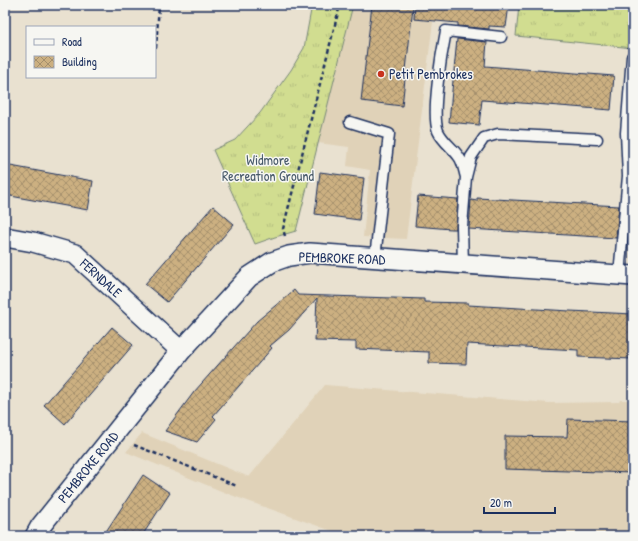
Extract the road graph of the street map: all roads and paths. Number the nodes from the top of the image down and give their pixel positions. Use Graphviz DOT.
graph roads {
  1 [pos="159,5"];
  2 [pos="340,5"];
  3 [pos="501,37"];
  4 [pos="156,48"];
  5 [pos="632,58"];
  6 [pos="350,122"];
  7 [pos="597,139"];
  8 [pos="466,177"];
  9 [pos="5,237"];
  10 [pos="289,256"];
  11 [pos="375,258"];
  12 [pos="463,265"];
  13 [pos="626,275"];
  14 [pos="181,351"];
  15 [pos="118,429"];
  16 [pos="237,486"];
  17 [pos="35,536"];
  1 -- 4 [label="path"];
  2 -- 10 [label="path"];
  3 -- 8 [label="lane"];
  5 -- 13 [label="lane"];
  6 -- 11 [label="lane"];
  7 -- 8 [label="lane"];
  8 -- 12 [label="lane"];
  9 -- 14 [label="street, FERNDALE"];
  10 -- 11 [label="street, PEMBROKE ROAD"];
  10 -- 14 [label="street, PEMBROKE ROAD"];
  11 -- 12 [label="street, PEMBROKE ROAD"];
  12 -- 13 [label="street, PEMBROKE ROAD"];
  14 -- 15 [label="street, PEMBROKE ROAD"];
  15 -- 16 [label="path"];
  15 -- 17 [label="street, PEMBROKE ROAD"];
}
